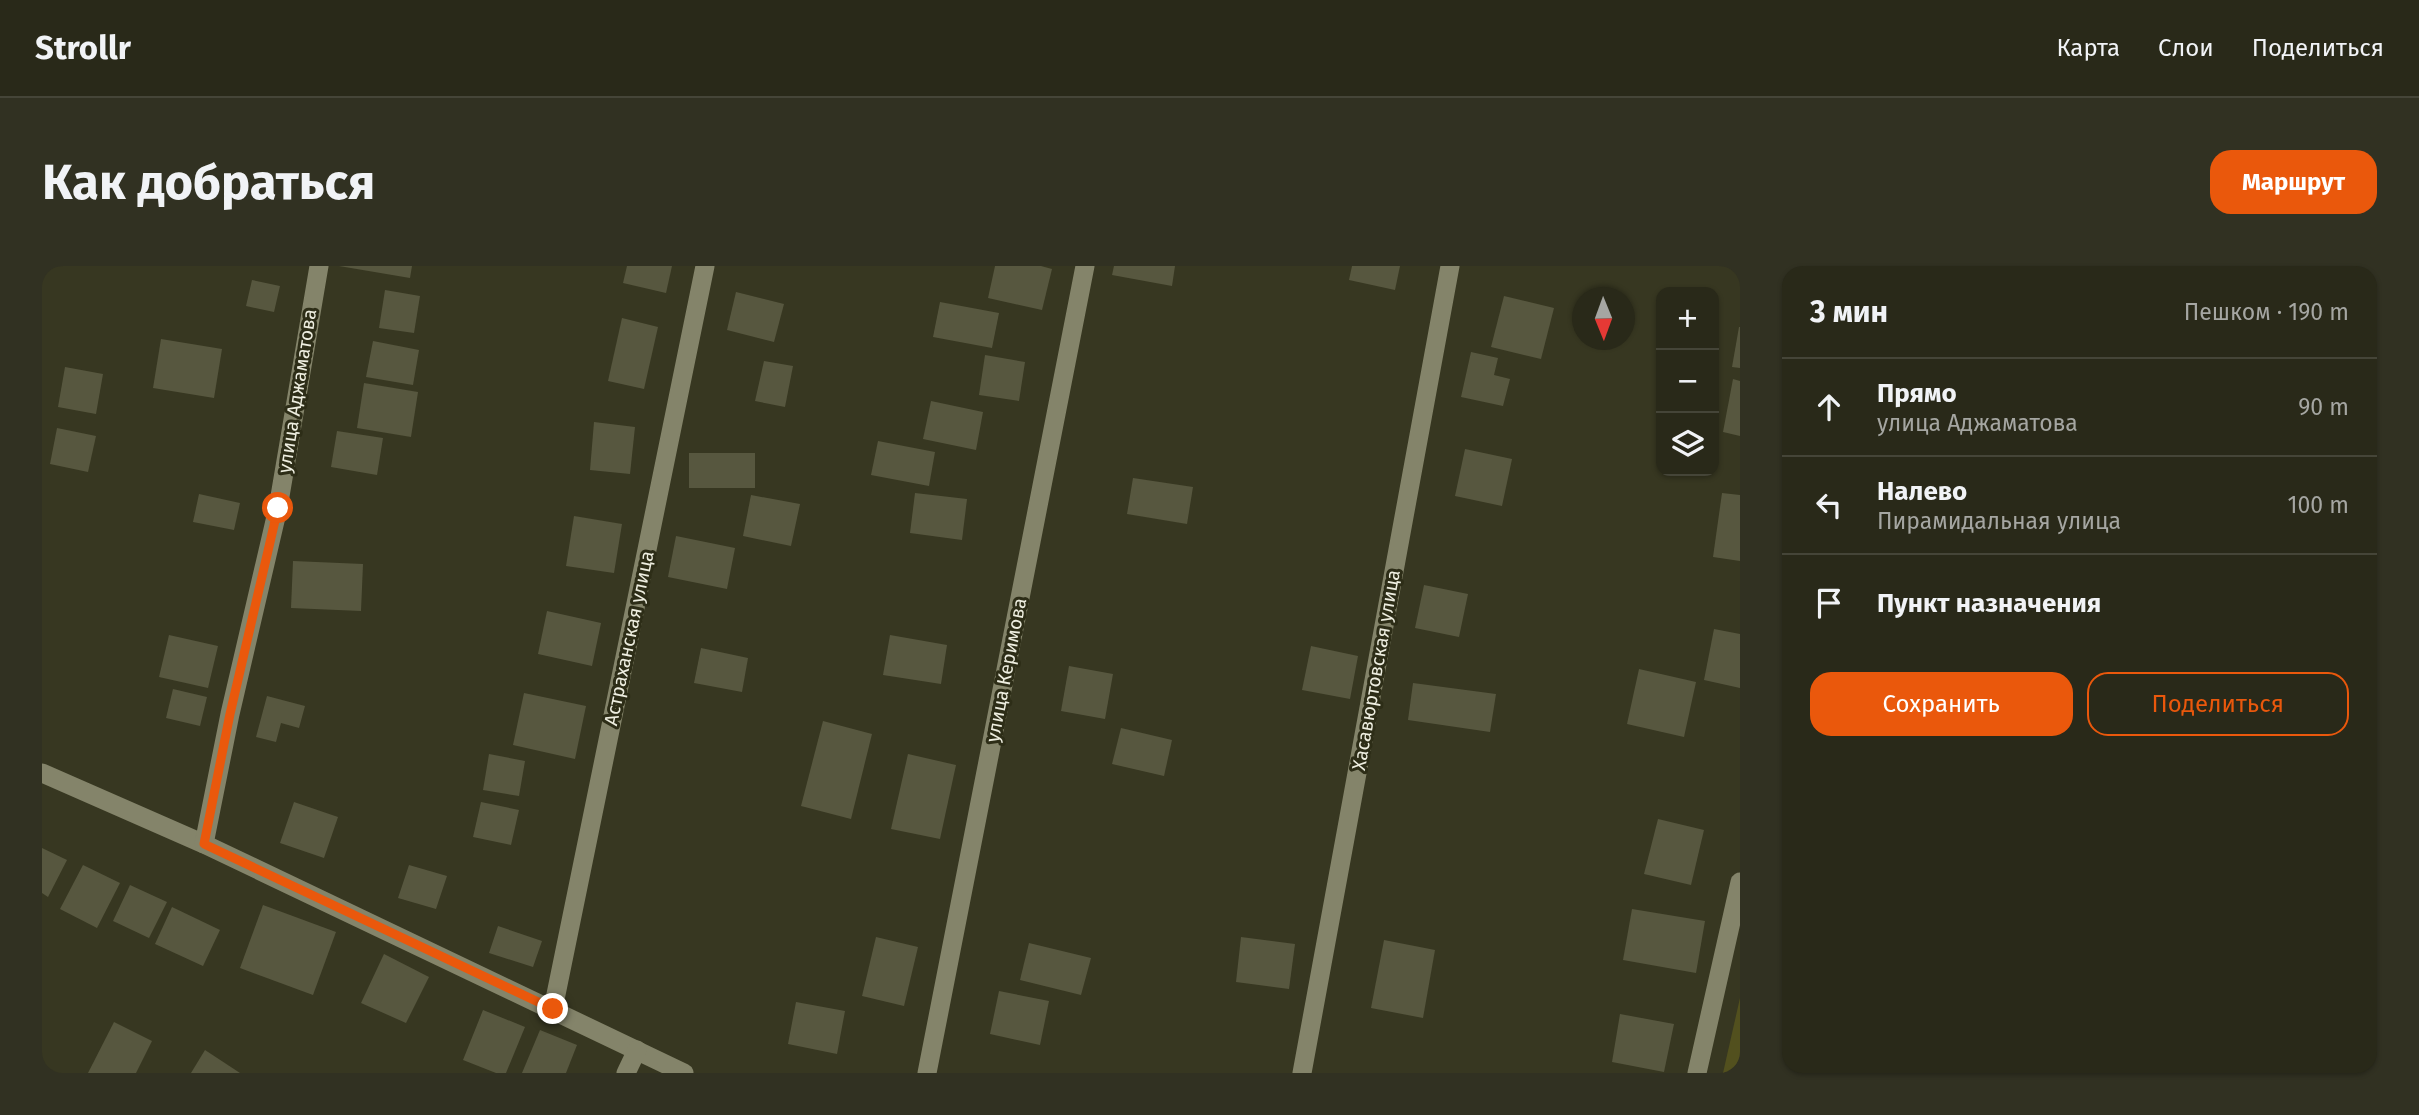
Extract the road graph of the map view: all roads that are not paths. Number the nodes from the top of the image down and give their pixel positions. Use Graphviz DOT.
graph roads {
  1 [pos="319,266"];
  2 [pos="705,266"];
  3 [pos="1085,266"];
  4 [pos="1450,266"];
  5 [pos="42,773"];
  6 [pos="204,844"];
  7 [pos="1740,883"];
  8 [pos="553,1009"];
  9 [pos="637,1050"];
  10 [pos="626,1073"];
  11 [pos="684,1073"];
  12 [pos="927,1073"];
  13 [pos="1302,1073"];
  14 [pos="1697,1073"];
  1 -- 6 [label="street, улица Аджаматова"];
  2 -- 8 [label="street, Астраханская улица"];
  3 -- 12 [label="street, улица Керимова"];
  4 -- 13 [label="street, Хасавюртовская улица"];
  5 -- 6 [label="street"];
  6 -- 8 [label="street"];
  7 -- 14 [label="street"];
  8 -- 9 [label="street"];
  9 -- 10 [label="street"];
  9 -- 11 [label="street"];
}
